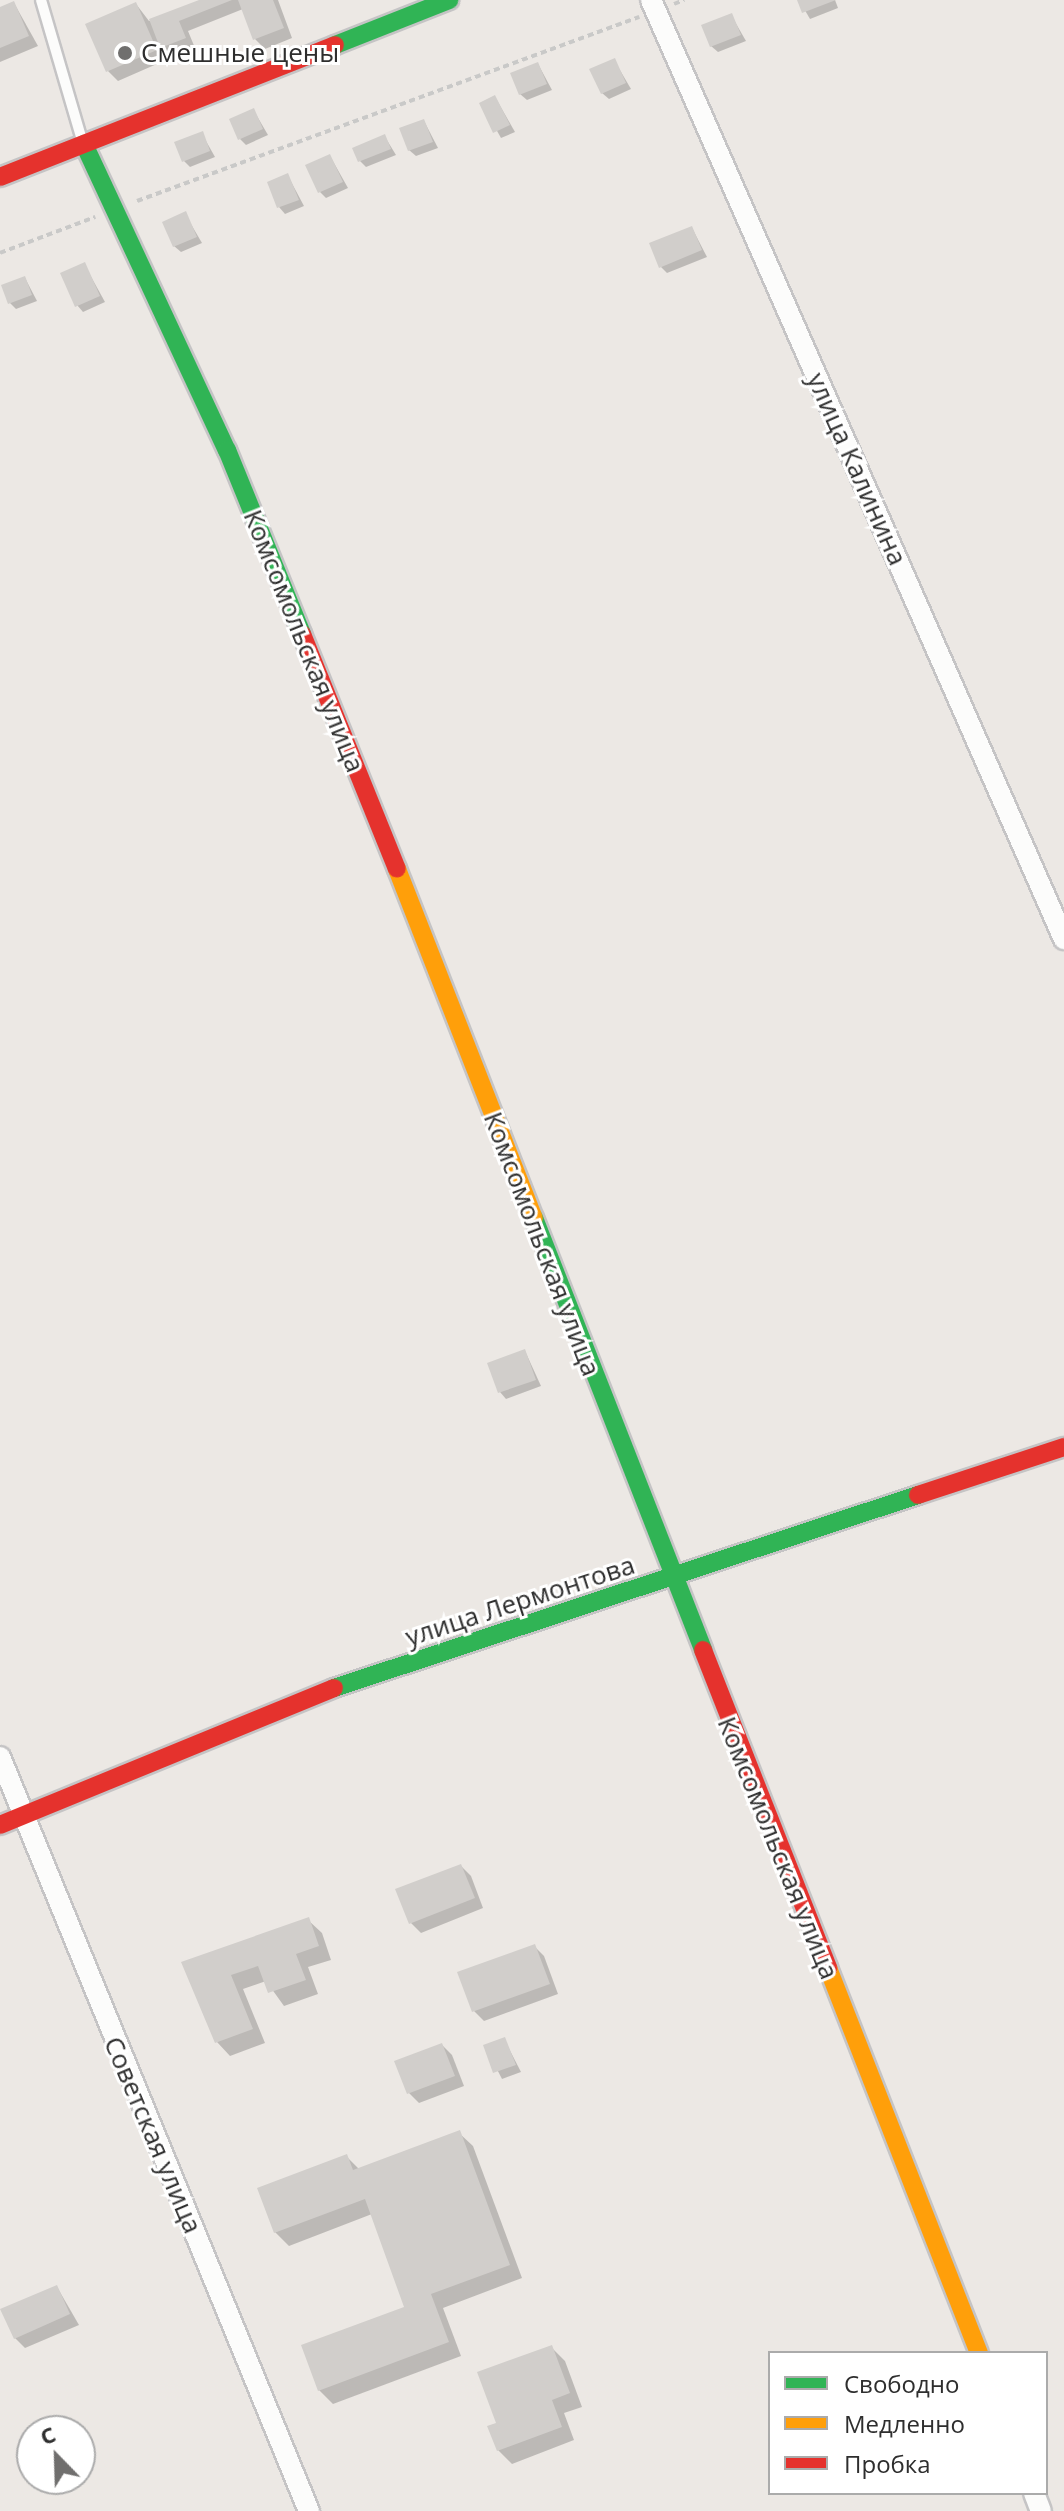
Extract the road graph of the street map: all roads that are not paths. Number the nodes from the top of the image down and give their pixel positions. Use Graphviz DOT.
graph roads {
  1 [pos="41,0"];
  2 [pos="449,0"];
  3 [pos="653,6"];
  4 [pos="84,144"];
  5 [pos="0,177"];
  6 [pos="1064,939"];
  7 [pos="1064,1447"];
  8 [pos="671,1579"];
  9 [pos="0,1757"];
  10 [pos="21,1816"];
  11 [pos="0,1825"];
  12 [pos="978,2351"];
  13 [pos="309,2511"];
  1 -- 4 [label="lane"];
  2 -- 4 [label="street"];
  3 -- 6 [label="street, улица Калинина"];
  4 -- 5 [label="street"];
  4 -- 8 [label="street, Комсомольская улица"];
  7 -- 8 [label="street, улица Лермонтова"];
  8 -- 10 [label="street, улица Лермонтова"];
  8 -- 12 [label="street, Комсомольская улица"];
  9 -- 10 [label="street, Советская улица"];
  10 -- 11 [label="street, улица Лермонтова"];
  10 -- 13 [label="street, Советская улица"];
}
